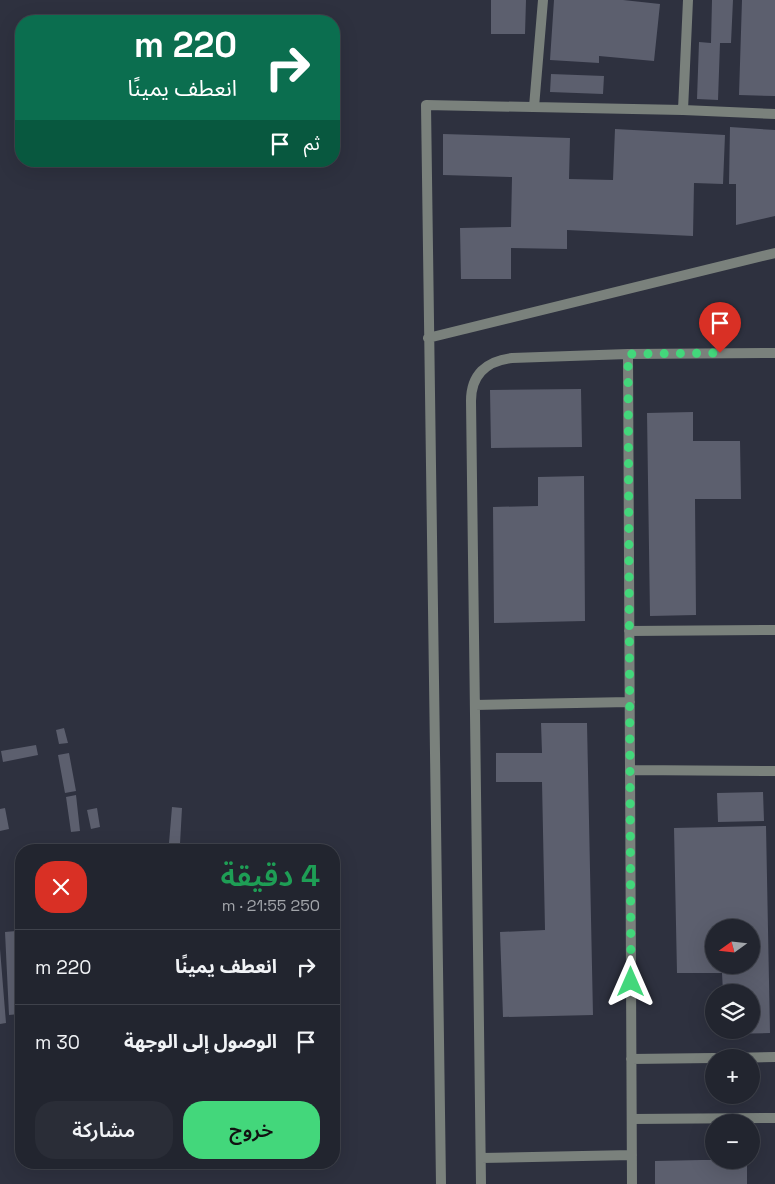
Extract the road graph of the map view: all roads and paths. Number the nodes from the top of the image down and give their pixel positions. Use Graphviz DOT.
graph roads {
  1 [pos="544,0"];
  2 [pos="688,0"];
  3 [pos="534,107"];
  4 [pos="683,110"];
  5 [pos="775,114"];
  6 [pos="775,253"];
  7 [pos="428,338"];
  8 [pos="775,353"];
  9 [pos="628,354"];
  10 [pos="775,630"];
  11 [pos="629,631"];
  12 [pos="630,702"];
  13 [pos="475,705"];
  14 [pos="630,770"];
  15 [pos="775,771"];
  16 [pos="760,1057"];
  17 [pos="775,1057"];
  18 [pos="705,1058"];
  19 [pos="631,1059"];
  20 [pos="775,1118"];
  21 [pos="632,1119"];
  22 [pos="632,1155"];
  23 [pos="481,1158"];
  24 [pos="441,1184"];
  25 [pos="481,1184"];
  26 [pos="632,1184"];
  1 -- 3 [label="street"];
  2 -- 4 [label="street"];
  3 -- 4 [label="street"];
  3 -- 7 [label="street"];
  4 -- 5 [label="street"];
  6 -- 7 [label="street"];
  7 -- 24 [label="street"];
  8 -- 9 [label="street"];
  9 -- 11 [label="street"];
  9 -- 13 [label="street"];
  10 -- 11 [label="street"];
  11 -- 12 [label="street"];
  12 -- 13 [label="street"];
  12 -- 14 [label="street"];
  13 -- 23 [label="street"];
  14 -- 15 [label="street"];
  14 -- 19 [label="street"];
  16 -- 17 [label="street"];
  18 -- 19 [label="street"];
  19 -- 21 [label="street"];
  20 -- 21 [label="street"];
  21 -- 22 [label="street"];
  22 -- 23 [label="street"];
  22 -- 26 [label="street"];
  23 -- 25 [label="street"];
}
